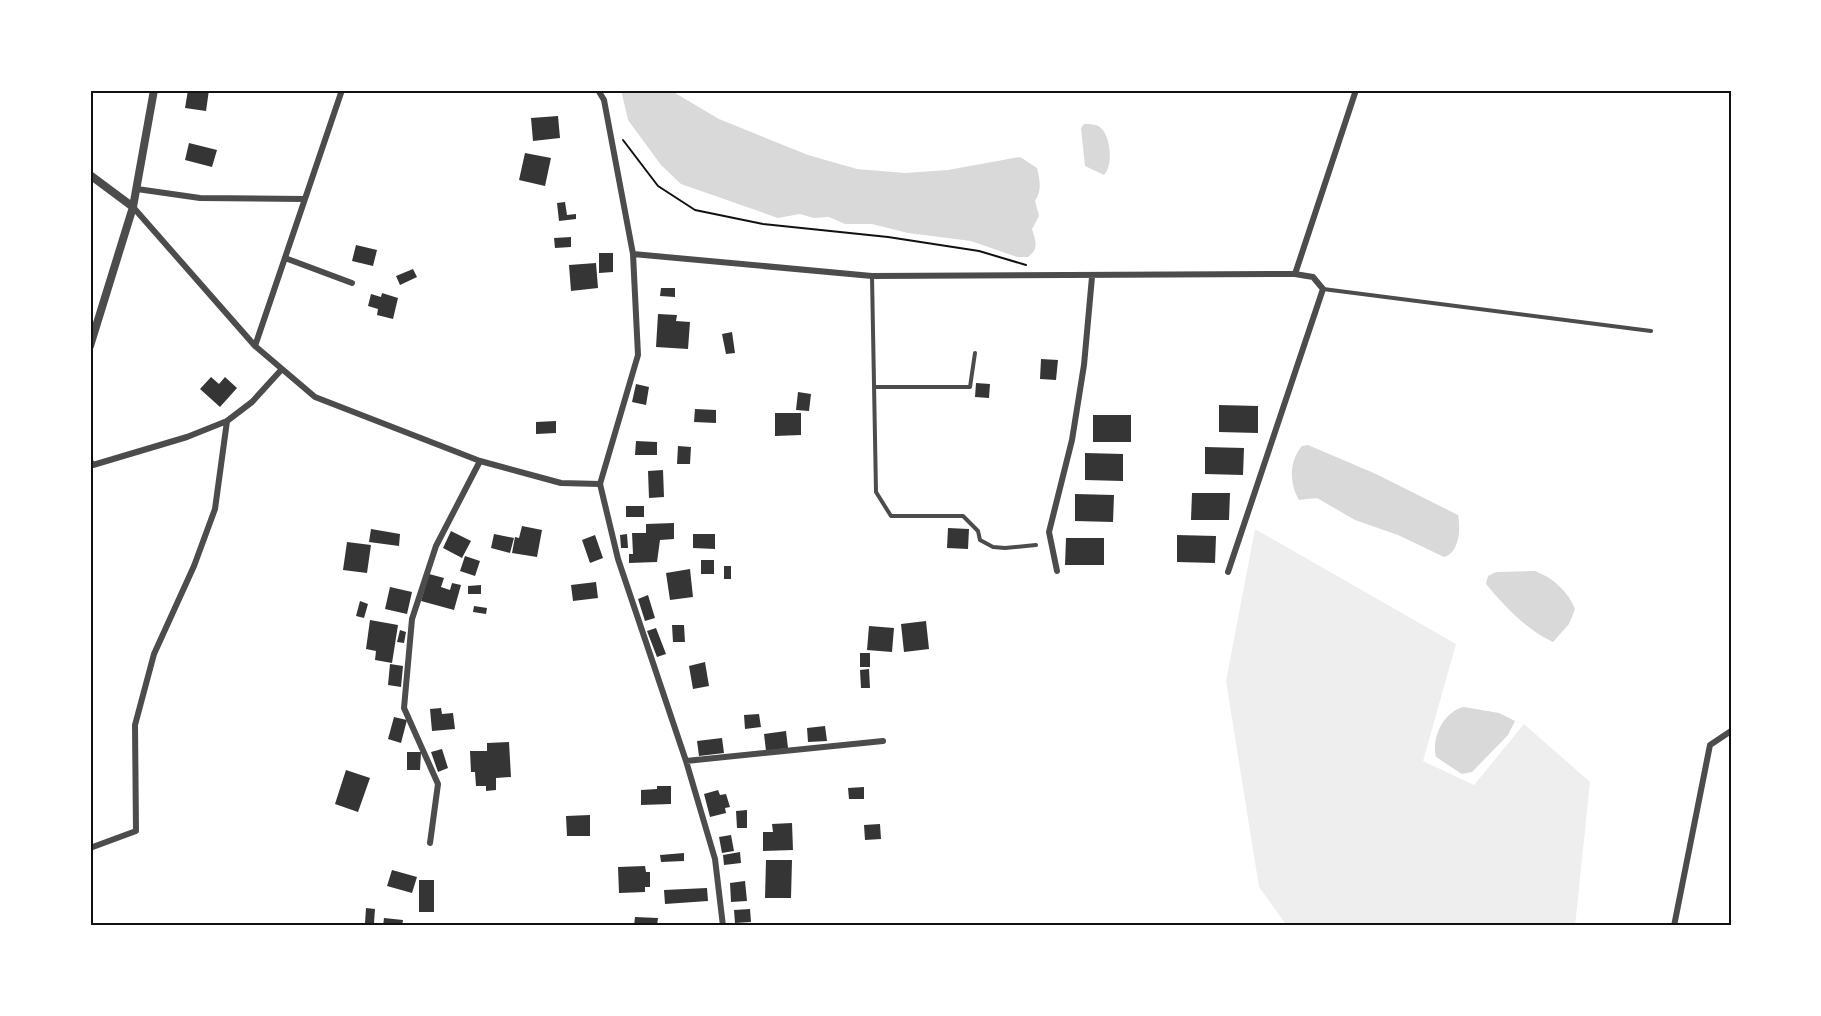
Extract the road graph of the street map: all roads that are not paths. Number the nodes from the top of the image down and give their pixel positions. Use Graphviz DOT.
graph roads {
  1 [pos="154,90"];
  2 [pos="342,90"];
  3 [pos="598,90"];
  4 [pos="1356,90"];
  5 [pos="90,175"];
  6 [pos="137,189"];
  7 [pos="305,199"];
  8 [pos="133,207"];
  9 [pos="633,254"];
  10 [pos="285,258"];
  11 [pos="1295,274"];
  12 [pos="872,276"];
  13 [pos="1092,277"];
  14 [pos="352,283"];
  15 [pos="1323,289"];
  16 [pos="1652,331"];
  17 [pos="90,346"];
  18 [pos="255,346"];
  19 [pos="975,353"];
  20 [pos="282,369"];
  21 [pos="875,387"];
  22 [pos="227,421"];
  23 [pos="480,461"];
  24 [pos="91,465"];
  25 [pos="600,483"];
  26 [pos="1036,545"];
  27 [pos="1057,571"];
  28 [pos="1228,572"];
  29 [pos="1731,731"];
  30 [pos="883,741"];
  31 [pos="686,761"];
  32 [pos="430,843"];
  33 [pos="90,848"];
  34 [pos="723,926"];
  35 [pos="1674,926"];
  1 -- 6 [label="street"];
  2 -- 7 [label="street"];
  3 -- 9 [label="street"];
  4 -- 11 [label="street"];
  5 -- 8 [label="street"];
  6 -- 7 [label="street"];
  6 -- 8 [label="street"];
  7 -- 10 [label="street"];
  8 -- 17 [label="street"];
  8 -- 18 [label="street"];
  9 -- 12 [label="street"];
  9 -- 25 [label="street"];
  10 -- 14 [label="street"];
  10 -- 18 [label="street"];
  11 -- 13 [label="street"];
  11 -- 15 [label="street"];
  12 -- 13 [label="street"];
  12 -- 21 [label="lane"];
  13 -- 27 [label="street"];
  15 -- 16 [label="lane"];
  15 -- 28 [label="street"];
  18 -- 20 [label="street"];
  19 -- 21 [label="lane"];
  20 -- 22 [label="street"];
  20 -- 23 [label="street"];
  21 -- 26 [label="lane"];
  22 -- 24 [label="street"];
  22 -- 33 [label="street"];
  23 -- 25 [label="street"];
  23 -- 32 [label="street"];
  25 -- 31 [label="street"];
  29 -- 35 [label="street"];
  30 -- 31 [label="street"];
  31 -- 34 [label="street"];
}
